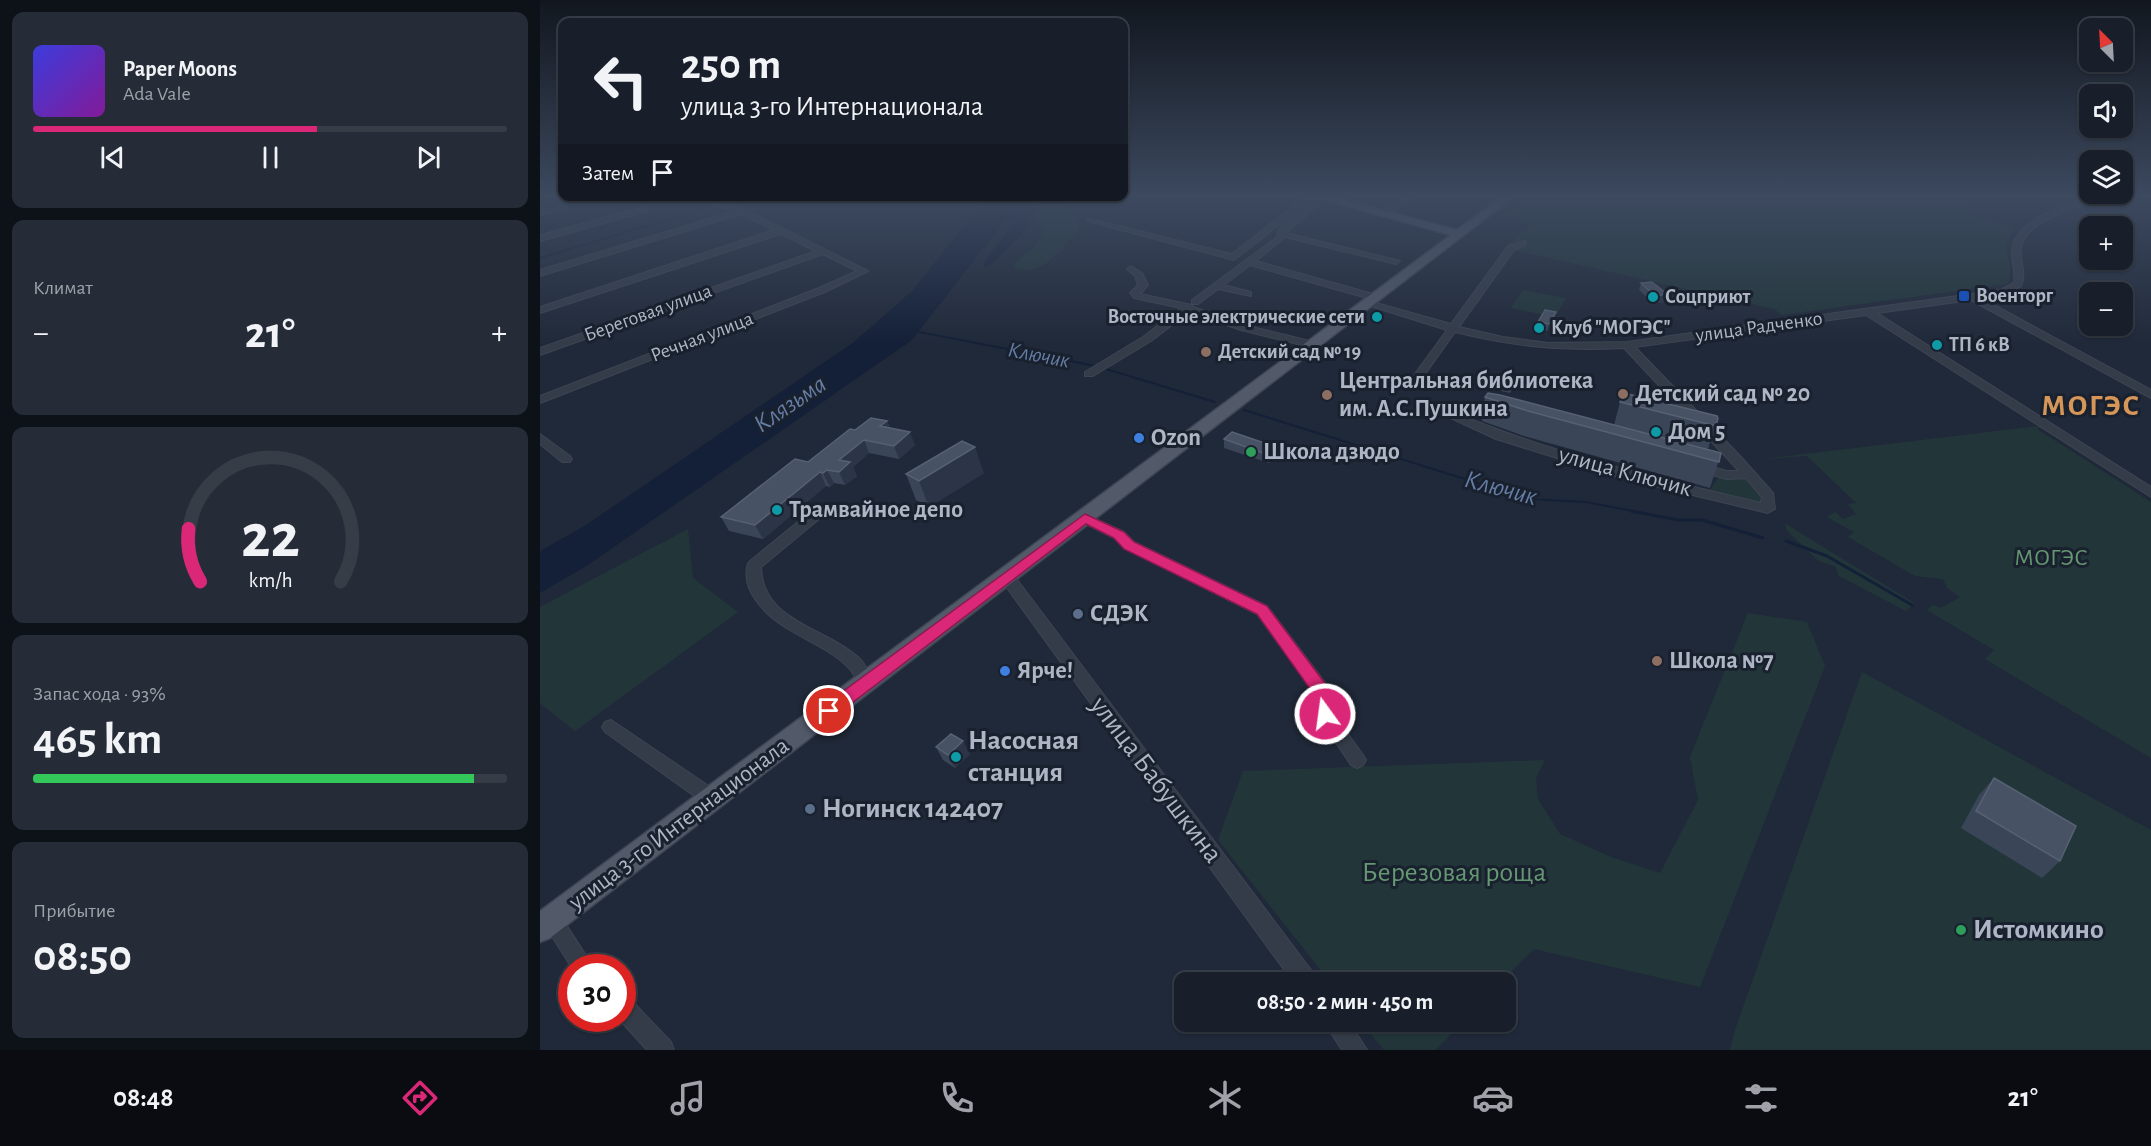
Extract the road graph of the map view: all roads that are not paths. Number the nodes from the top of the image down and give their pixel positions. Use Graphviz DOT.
graph roads {
  1 [pos="625,247"];
  2 [pos="733,247"];
  3 [pos="816,247"];
  4 [pos="1194,247"];
  5 [pos="1247,247"];
  6 [pos="1269,247"];
  7 [pos="1336,247"];
  8 [pos="1443,247"];
  9 [pos="1513,247"];
  10 [pos="2017,247"];
  11 [pos="824,251"];
  12 [pos="1396,261"];
  13 [pos="1248,262"];
  14 [pos="1131,269"];
  15 [pos="540,273"];
  16 [pos="1215,287"];
  17 [pos="1248,294"];
  18 [pos="1972,297"];
  19 [pos="1373,301"];
  20 [pos="1192,306"];
  21 [pos="540,310"];
  22 [pos="1205,310"];
  23 [pos="1868,312"];
  24 [pos="1454,327"];
  25 [pos="1314,345"];
  26 [pos="1627,345"];
  27 [pos="540,352"];
  28 [pos="1089,374"];
  29 [pos="1414,382"];
  30 [pos="2151,395"];
  31 [pos="540,400"];
  32 [pos="1469,406"];
  33 [pos="1443,412"];
  34 [pos="1509,415"];
  35 [pos="540,438"];
  36 [pos="566,459"];
  37 [pos="1680,462"];
  38 [pos="1748,474"];
  39 [pos="2151,493"];
  40 [pos="814,516"];
  41 [pos="1085,518"];
  42 [pos="1007,577"];
  43 [pos="866,683"];
  44 [pos="611,727"];
  45 [pos="1358,760"];
  46 [pos="712,798"];
  47 [pos="546,924"];
  48 [pos="572,954"];
  49 [pos="1299,972"];
  50 [pos="636,1022"];
  51 [pos="1342,1032"];
  52 [pos="663,1050"];
  53 [pos="1356,1050"];
  1 -- 15 [label="street"];
  2 -- 21 [label="street"];
  3 -- 11 [label="street"];
  4 -- 5 [label="street"];
  6 -- 13 [label="street"];
  7 -- 12 [label="street"];
  8 -- 19 [label="main road, улица 3-го Интернационала"];
  9 -- 24 [label="street"];
  10 -- 18 [label="street, улица Радченко"];
  11 -- 27 [label="street, Береговая улица"];
  11 -- 31 [label="street, Речная улица"];
  13 -- 16 [label="street"];
  13 -- 19 [label="street, улица Радченко"];
  14 -- 20 [label="street"];
  16 -- 17 [label="street"];
  16 -- 20 [label="street"];
  16 -- 22 [label="street"];
  18 -- 23 [label="street, улица Радченко"];
  18 -- 30 [label="street"];
  19 -- 24 [label="street, улица Радченко"];
  19 -- 25 [label="main road, улица 3-го Интернационала"];
  20 -- 22 [label="street"];
  20 -- 28 [label="street"];
  22 -- 25 [label="street"];
  23 -- 26 [label="street, улица Радченко"];
  23 -- 39 [label="street"];
  24 -- 26 [label="street, улица Радченко"];
  24 -- 29 [label="street"];
  25 -- 41 [label="main road, улица 3-го Интернационала"];
  26 -- 38 [label="street, улица Ключик"];
  32 -- 34 [label="street"];
  33 -- 38 [label="street, улица Ключик"];
  35 -- 36 [label="street"];
  37 -- 38 [label="street, улица Ключик"];
  40 -- 43 [label="street"];
  41 -- 42 [label="main road, улица 3-го Интернационала"];
  41 -- 45 [label="street"];
  42 -- 43 [label="main road, улица 3-го Интернационала"];
  42 -- 49 [label="street, улица Бабушкина"];
  43 -- 46 [label="main road, улица 3-го Интернационала"];
  44 -- 46 [label="street"];
  46 -- 47 [label="main road, улица 3-го Интернационала"];
  47 -- 48 [label="street"];
  50 -- 52 [label="street"];
  51 -- 53 [label="street"];
}
